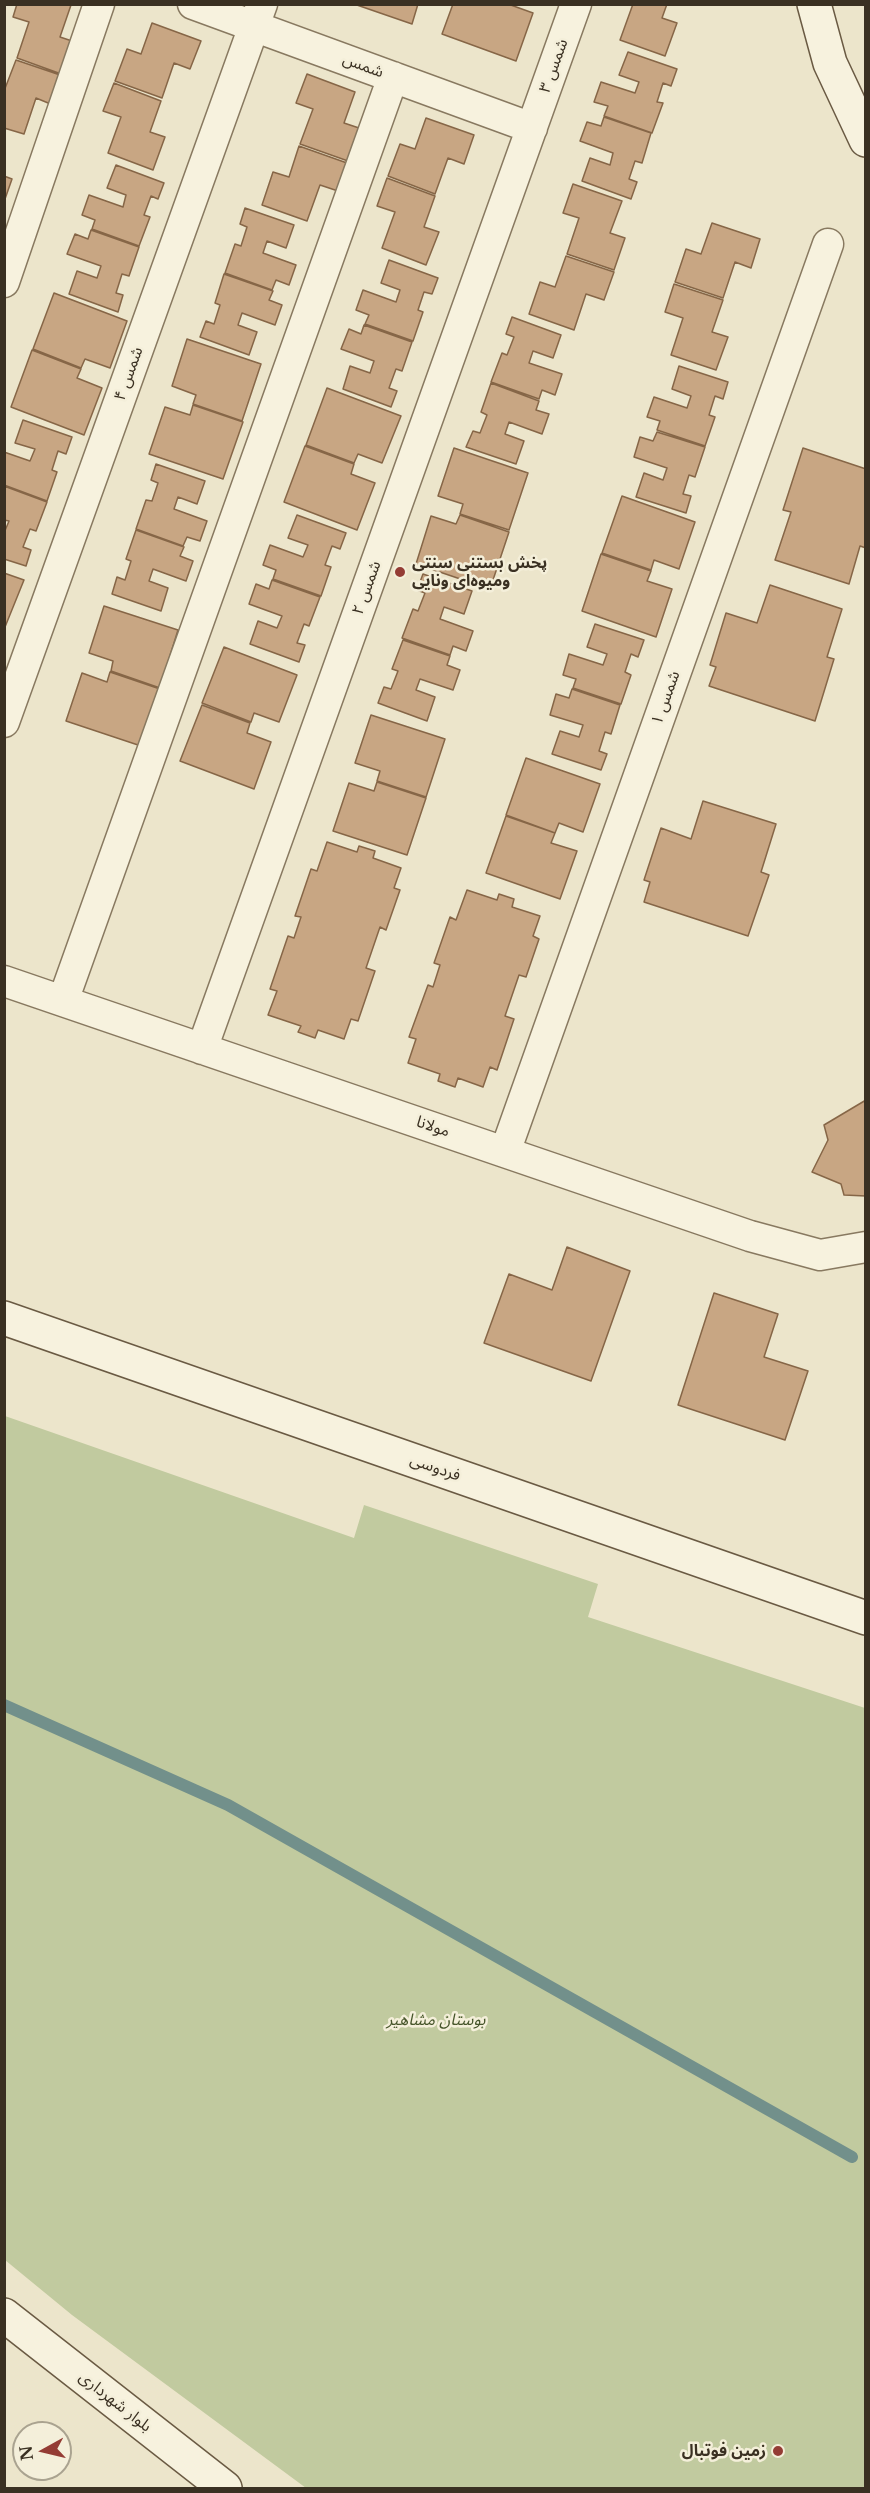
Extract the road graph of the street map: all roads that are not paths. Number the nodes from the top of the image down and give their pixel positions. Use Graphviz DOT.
graph roads {
  1 [pos="99,4"];
  2 [pos="193,4"];
  3 [pos="576,4"];
  4 [pos="814,4"];
  5 [pos="258,16"];
  6 [pos="393,77"];
  7 [pos="532,128"];
  8 [pos="866,140"];
  9 [pos="828,244"];
  10 [pos="4,282"];
  11 [pos="4,722"];
  12 [pos="4,981"];
  13 [pos="63,1001"];
  14 [pos="202,1048"];
  15 [pos="505,1152"];
  16 [pos="866,1247"];
  17 [pos="4,1318"];
  18 [pos="866,1618"];
  19 [pos="4,2315"];
  20 [pos="225,2488"];
  1 -- 10 [label="street"];
  2 -- 5 [label="street, شمس"];
  3 -- 7 [label="street, شمس ۳"];
  4 -- 8 [label="main road"];
  5 -- 6 [label="street, شمس"];
  5 -- 11 [label="street, شمس ۴"];
  6 -- 7 [label="street, شمس"];
  6 -- 13 [label="street"];
  7 -- 14 [label="street, شمس ۲"];
  9 -- 15 [label="street, شمس ۱"];
  12 -- 13 [label="street, مولانا"];
  13 -- 14 [label="street, مولانا"];
  14 -- 15 [label="street, مولانا"];
  15 -- 16 [label="street, مولانا"];
  17 -- 18 [label="main road, فردوسی"];
  19 -- 20 [label="main road, بلوار شهرداری"];
}
